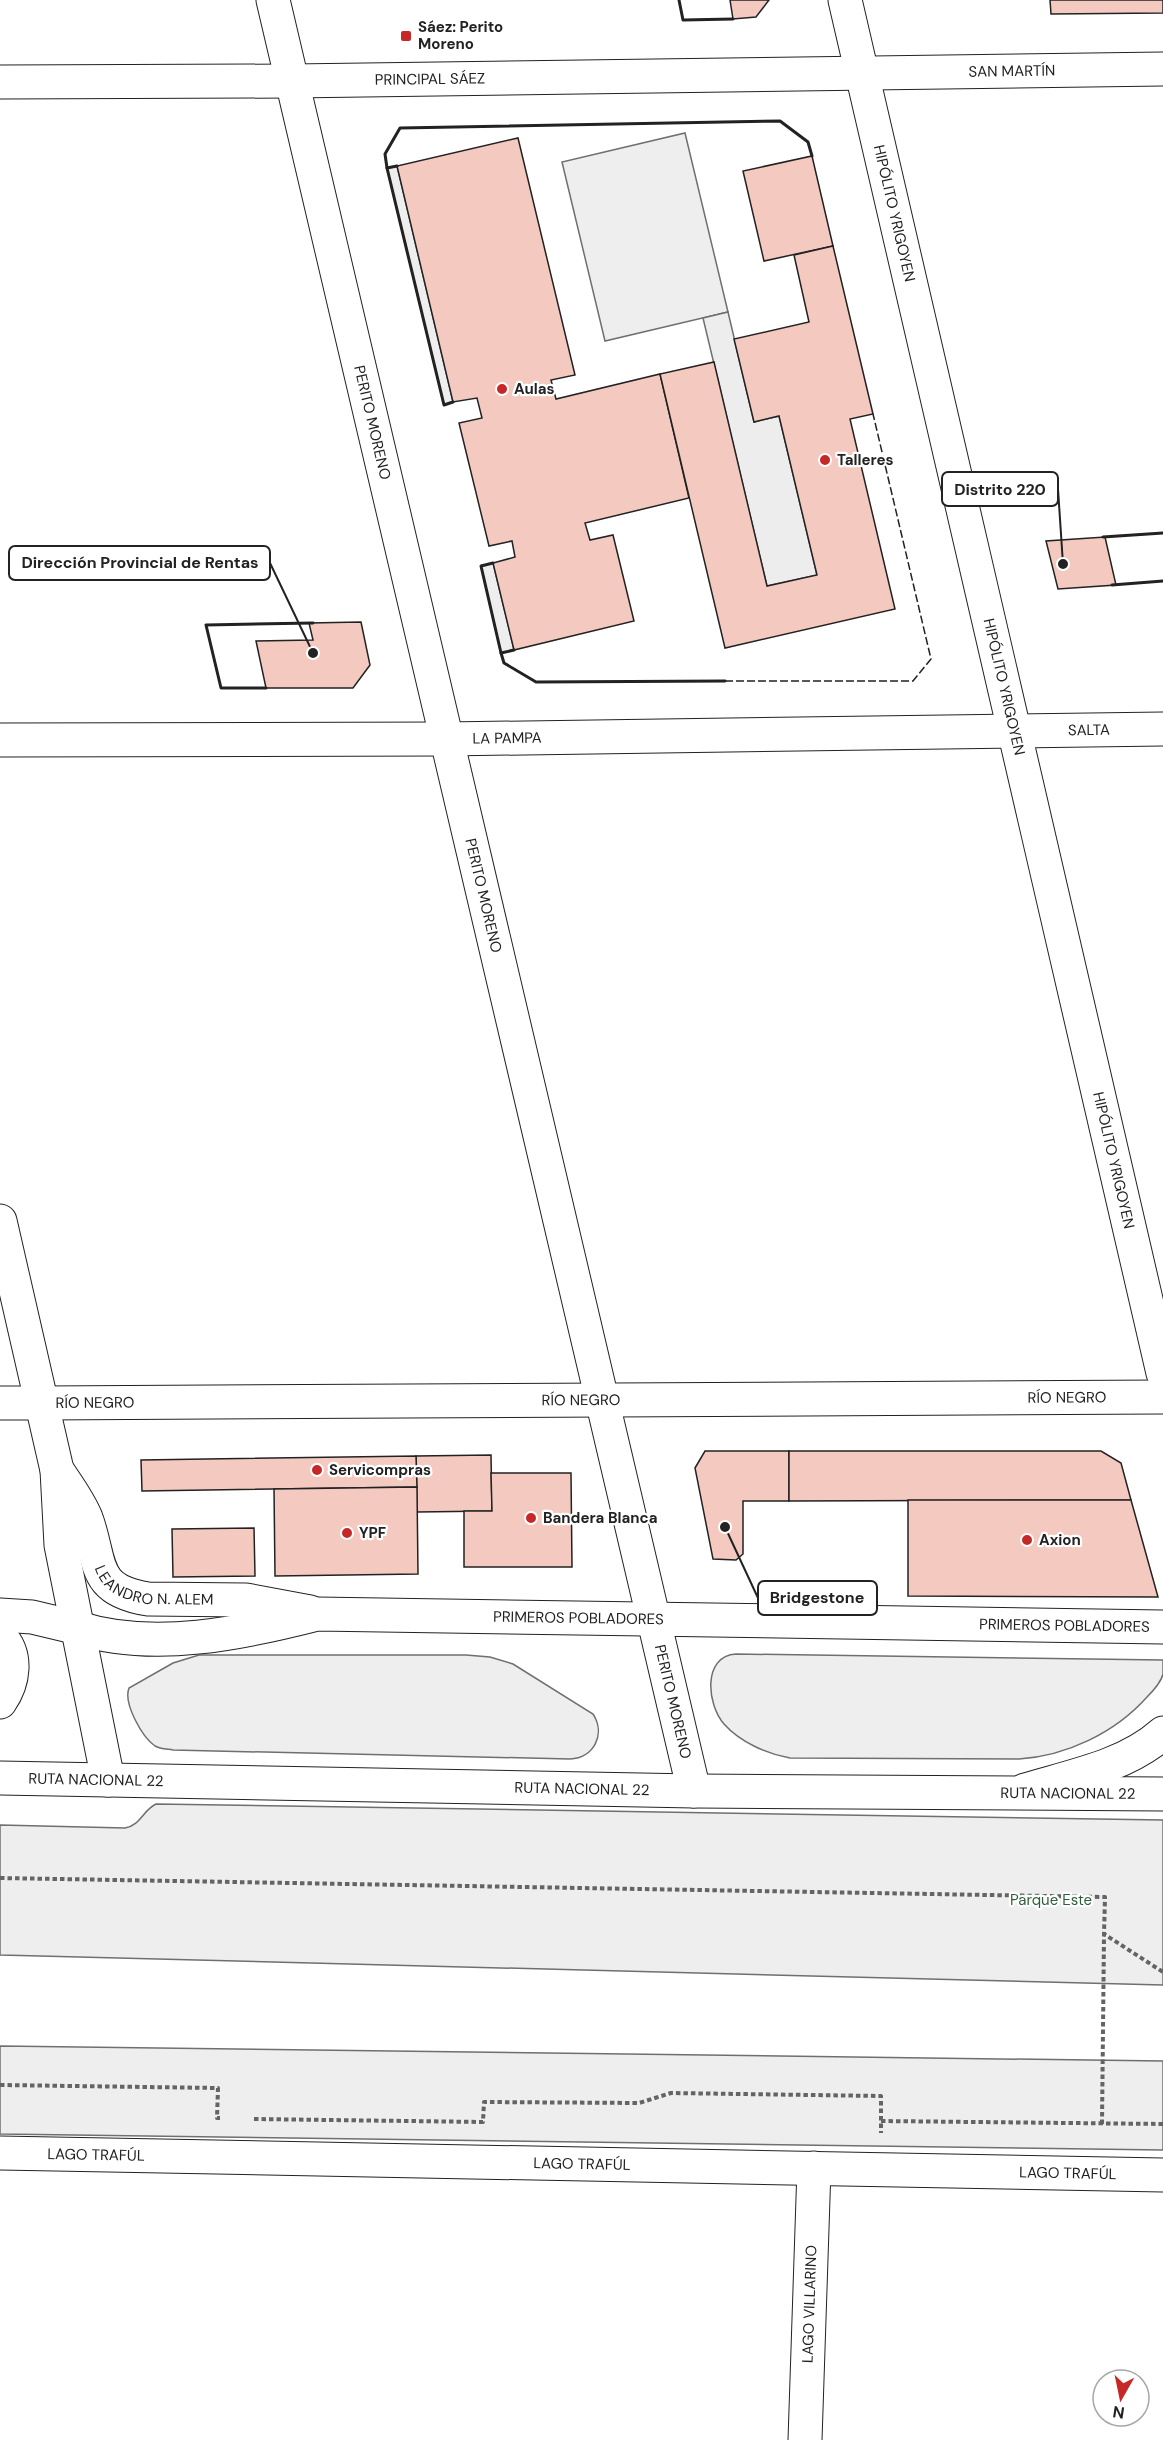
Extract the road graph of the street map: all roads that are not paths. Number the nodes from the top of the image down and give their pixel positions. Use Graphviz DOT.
graph roads {
  1 [pos="273,0"];
  2 [pos="844,0"];
  3 [pos="1163,69"];
  4 [pos="862,73"];
  5 [pos="292,81"];
  6 [pos="0,82"];
  7 [pos="1163,729"];
  8 [pos="1014,730"];
  9 [pos="446,739"];
  10 [pos="0,740"];
  11 [pos="0,1221"];
  12 [pos="1163,1373"];
  13 [pos="1163,1397"];
  14 [pos="602,1401"];
  15 [pos="0,1403"];
  16 [pos="43,1403"];
  17 [pos="57,1470"];
  18 [pos="317,1614"];
  19 [pos="0,1615"];
  20 [pos="653,1618"];
  21 [pos="1163,1627"];
  22 [pos="78,1628"];
  23 [pos="0,1636"];
  24 [pos="0,1702"];
  25 [pos="1163,1733"];
  26 [pos="0,1779"];
  27 [pos="108,1780"];
  28 [pos="694,1791"];
  29 [pos="1018,1792"];
  30 [pos="1163,1794"];
  31 [pos="0,2153"];
  32 [pos="814,2168"];
  33 [pos="1163,2175"];
  34 [pos="805,2440"];
  1 -- 5 [label="main road, PERITO MORENO"];
  2 -- 4 [label="main road, HIPÓLITO YRIGOYEN"];
  3 -- 4 [label="main road, SAN MARTÍN"];
  4 -- 5 [label="main road, PRINCIPAL SÁEZ"];
  4 -- 8 [label="main road, HIPÓLITO YRIGOYEN"];
  5 -- 6 [label="main road, PRINCIPAL SÁEZ"];
  5 -- 9 [label="main road, PERITO MORENO"];
  7 -- 8 [label="main road, SALTA"];
  8 -- 9 [label="main road, LA PAMPA"];
  8 -- 12 [label="main road, HIPÓLITO YRIGOYEN"];
  9 -- 10 [label="main road, LA PAMPA"];
  9 -- 14 [label="main road, PERITO MORENO"];
  11 -- 16 [label="main road, LEANDRO N. ALEM"];
  13 -- 14 [label="main road, RÍO NEGRO"];
  14 -- 16 [label="main road, RÍO NEGRO"];
  14 -- 20 [label="main road, PERITO MORENO"];
  15 -- 16 [label="main road, RÍO NEGRO"];
  16 -- 17 [label="main road, LEANDRO N. ALEM"];
  17 -- 18 [label="main road, LEANDRO N. ALEM"];
  17 -- 22 [label="main road, LEANDRO N. ALEM"];
  18 -- 20 [label="main road, PRIMEROS POBLADORES"];
  18 -- 22 [label="main road, PRIMEROS POBLADORES"];
  19 -- 22 [label="main road, PRIMEROS POBLADORES"];
  20 -- 21 [label="main road, PRIMEROS POBLADORES"];
  20 -- 28 [label="main road, PERITO MORENO"];
  22 -- 27 [label="main road, LEANDRO N. ALEM"];
  23 -- 24 [label="main road"];
  25 -- 29 [label="main road"];
  26 -- 27 [label="main road, RUTA NACIONAL 22"];
  27 -- 28 [label="main road, RUTA NACIONAL 22"];
  28 -- 29 [label="main road, RUTA NACIONAL 22"];
  29 -- 30 [label="main road, RUTA NACIONAL 22"];
  31 -- 32 [label="main road, LAGO TRAFÚL"];
  32 -- 33 [label="main road, LAGO TRAFÚL"];
  32 -- 34 [label="main road, LAGO VILLARINO"];
}
